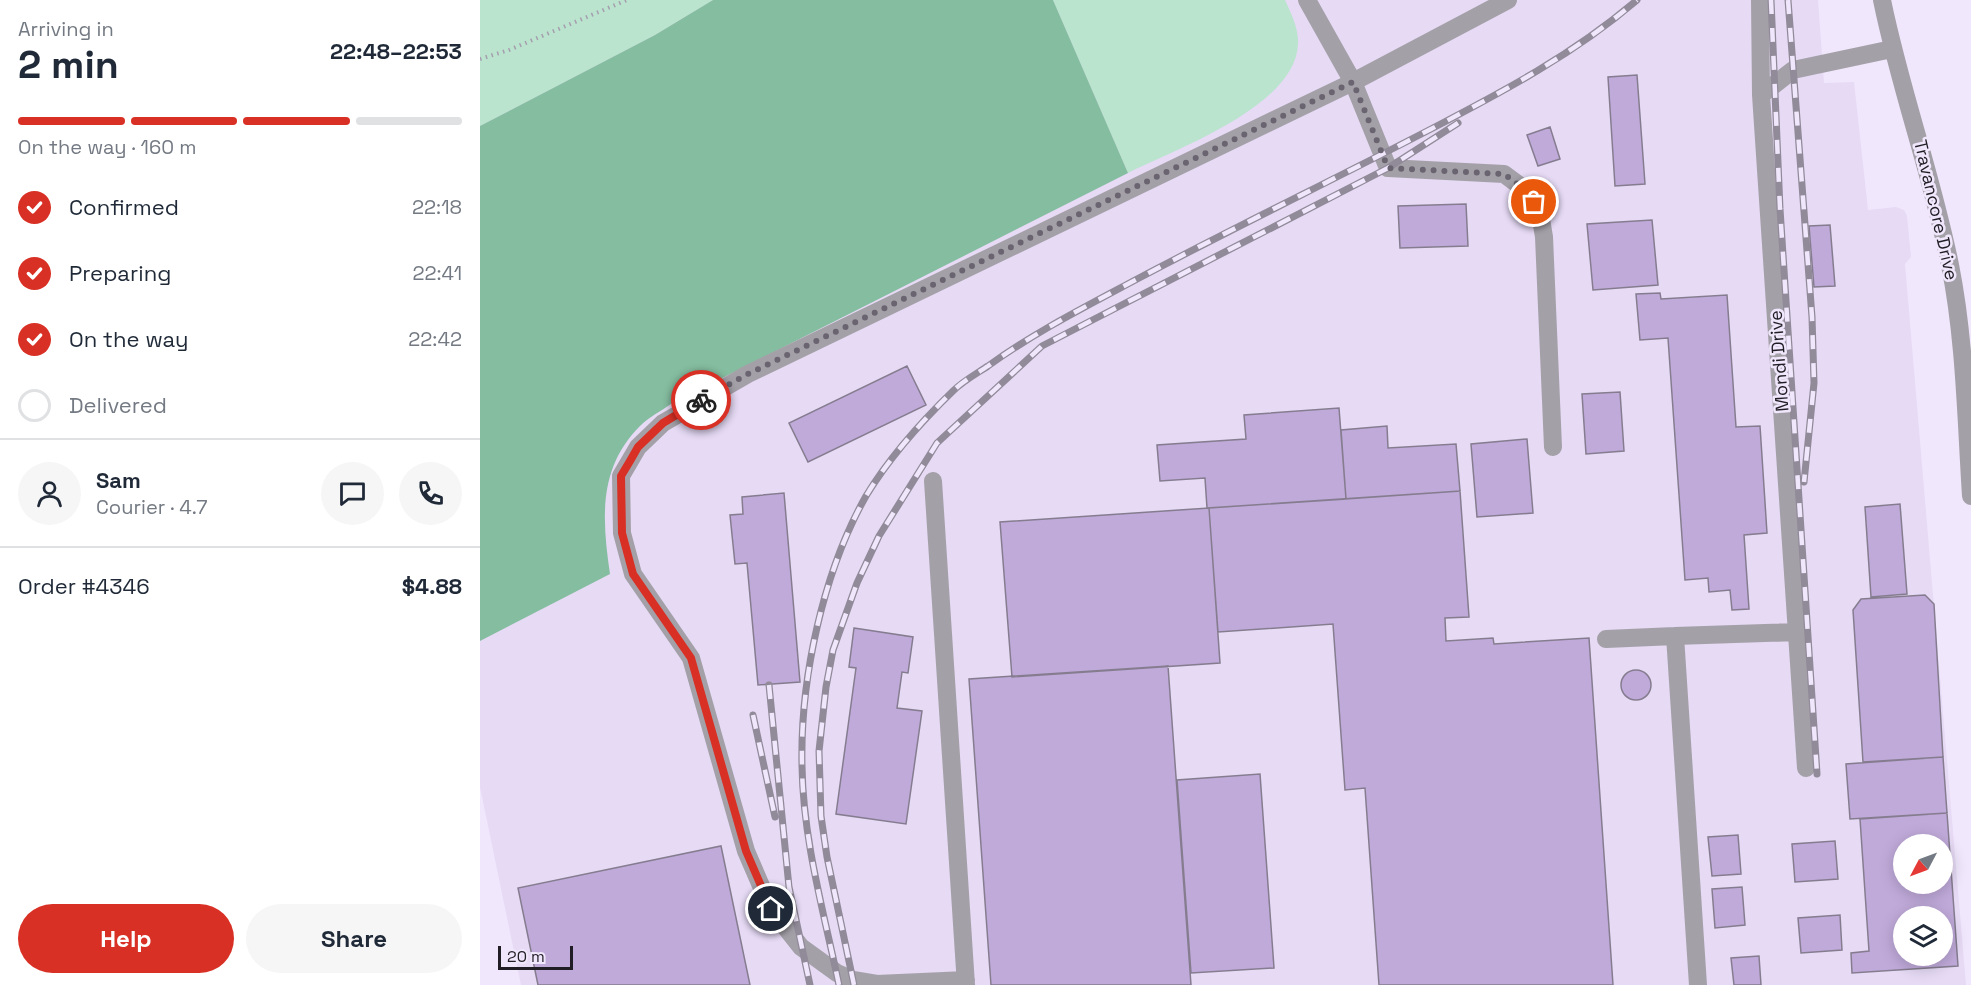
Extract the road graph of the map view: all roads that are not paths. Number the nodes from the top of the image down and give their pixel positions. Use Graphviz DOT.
graph roads {
  1 [pos="1307,0"];
  2 [pos="1508,0"];
  3 [pos="1760,0"];
  4 [pos="1882,0"];
  5 [pos="1892,49"];
  6 [pos="1353,82"];
  7 [pos="1761,96"];
  8 [pos="1553,447"];
  9 [pos="933,481"];
  10 [pos="1971,496"];
  11 [pos="1797,632"];
  12 [pos="1675,636"];
  13 [pos="1606,639"];
  14 [pos="1806,768"];
  15 [pos="966,982"];
  16 [pos="1698,985"];
  1 -- 6 [label="street"];
  2 -- 6 [label="street"];
  3 -- 7 [label="street, Mondi Drive"];
  4 -- 5 [label="street, Travancore Drive"];
  5 -- 7 [label="street"];
  5 -- 10 [label="street, Travancore Drive"];
  6 -- 8 [label="street"];
  6 -- 15 [label="street"];
  7 -- 11 [label="street, Mondi Drive"];
  9 -- 15 [label="street"];
  11 -- 12 [label="street"];
  11 -- 14 [label="street, Mondi Drive"];
  12 -- 13 [label="street"];
  12 -- 16 [label="street"];
}
